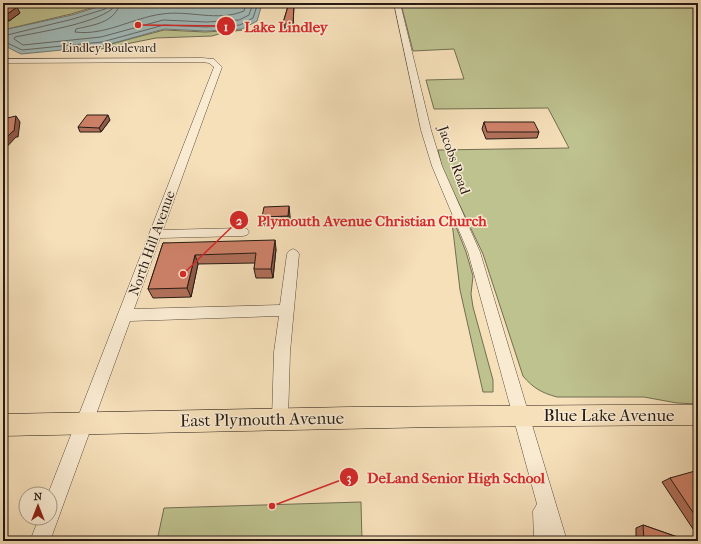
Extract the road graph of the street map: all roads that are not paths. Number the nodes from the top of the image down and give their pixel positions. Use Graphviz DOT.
graph roads {
  1 [pos="397,3"];
  2 [pos="3,61"];
  3 [pos="215,63"];
  4 [pos="243,232"];
  5 [pos="156,234"];
  6 [pos="293,254"];
  7 [pos="286,310"];
  8 [pos="125,315"];
  9 [pos="521,415"];
  10 [pos="698,415"];
  11 [pos="280,419"];
  12 [pos="84,423"];
  13 [pos="3,425"];
  14 [pos="541,490"];
  15 [pos="58,493"];
  16 [pos="46,526"];
  17 [pos="40,541"];
  18 [pos="544,541"];
  19 [pos="556,541"];
  1 -- 9 [label="street, Jacobs Road"];
  2 -- 3 [label="street, Lindley Boulevard"];
  3 -- 5 [label="street, North Hill Avenue"];
  4 -- 5 [label="street"];
  5 -- 8 [label="street, North Hill Avenue"];
  6 -- 7 [label="street"];
  7 -- 8 [label="street"];
  7 -- 11 [label="street"];
  8 -- 12 [label="street, North Hill Avenue"];
  9 -- 10 [label="main road, Blue Lake Avenue"];
  9 -- 11 [label="main road, East Plymouth Avenue"];
  9 -- 14 [label="street"];
  11 -- 12 [label="main road, East Plymouth Avenue"];
  12 -- 13 [label="main road, East Plymouth Avenue"];
  12 -- 15 [label="street, North Hill Avenue"];
  14 -- 18 [label="street"];
  14 -- 19 [label="street"];
  16 -- 17 [label="street"];
}
